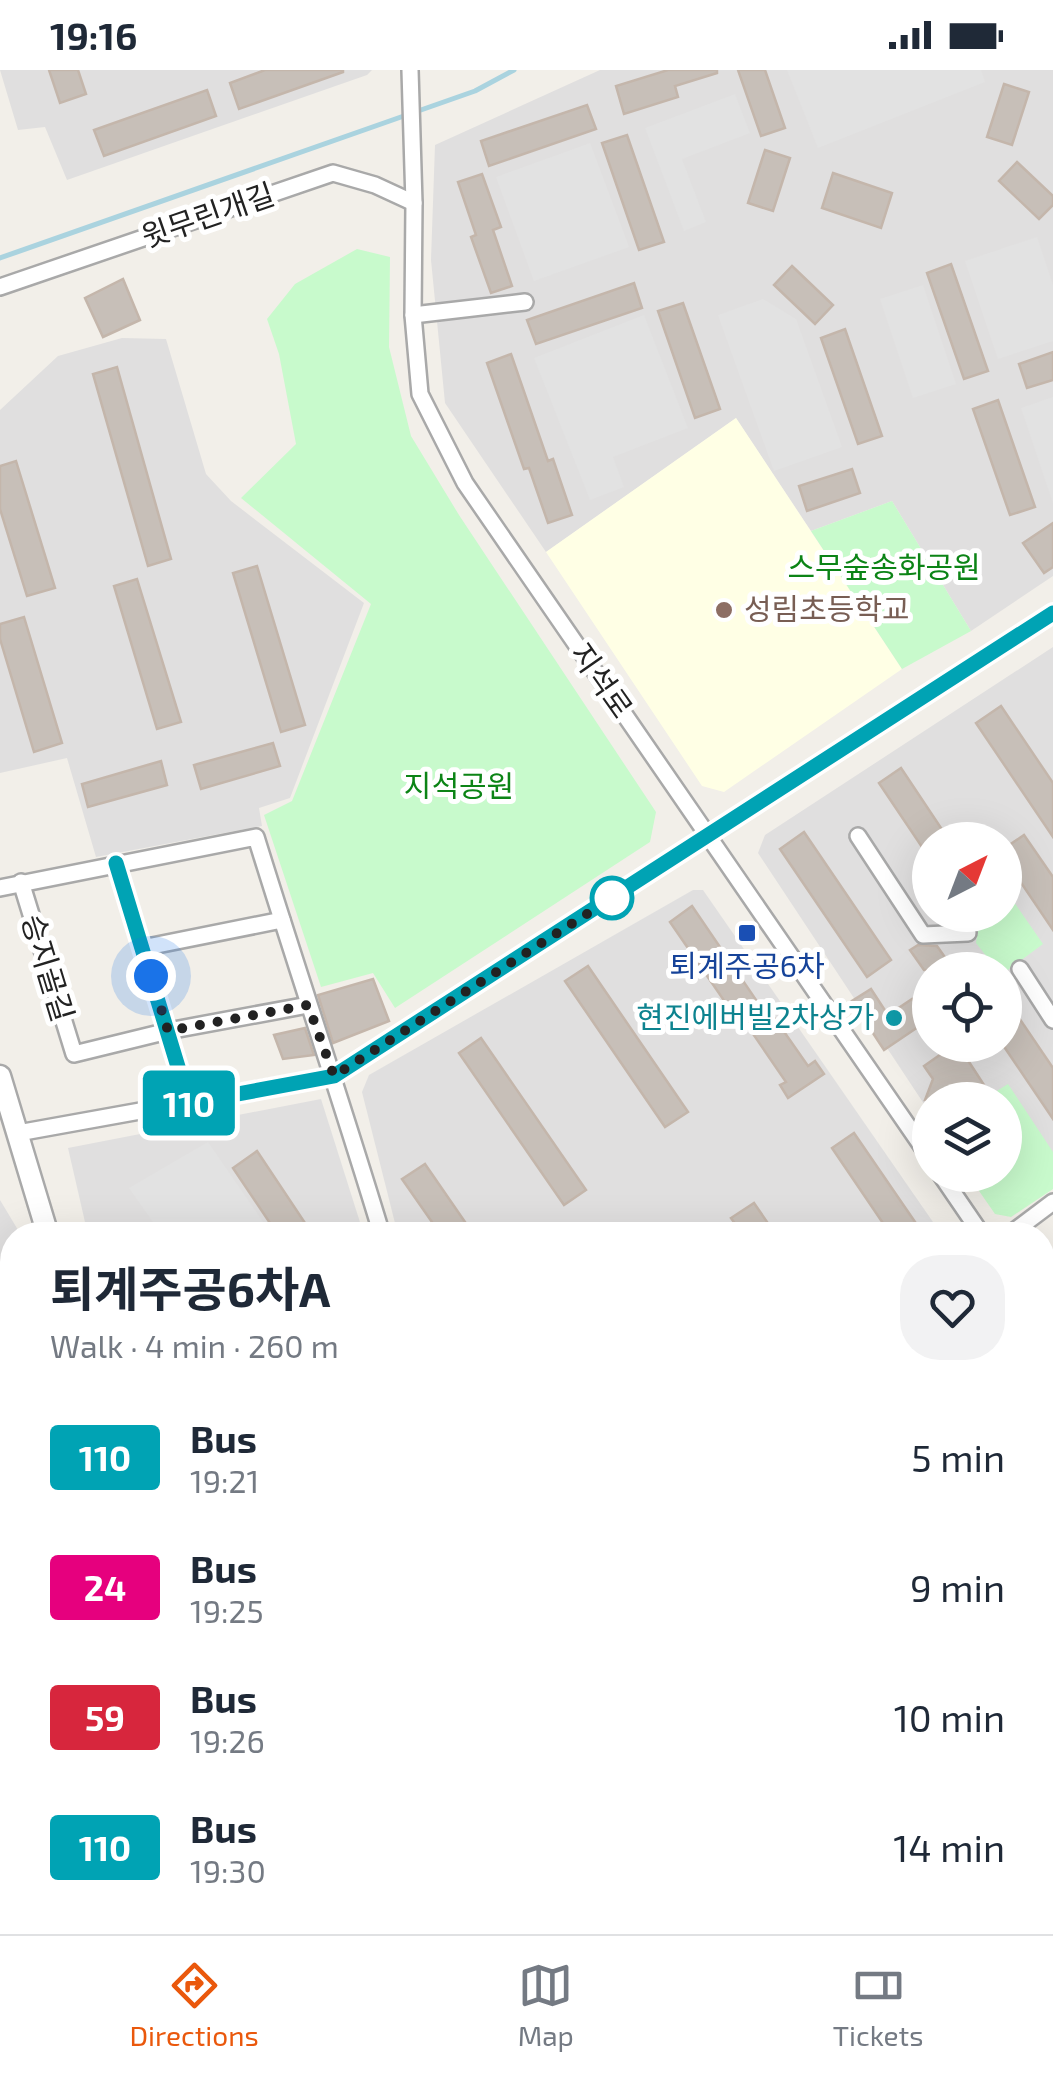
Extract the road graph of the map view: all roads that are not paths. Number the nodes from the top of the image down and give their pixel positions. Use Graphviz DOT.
graph roads {
  1 [pos="410,74"];
  2 [pos="414,203"];
  3 [pos="0,287"];
  4 [pos="525,302"];
  5 [pos="413,315"];
  6 [pos="1053,613"];
  7 [pos="709,836"];
  8 [pos="858,836"];
  9 [pos="116,863"];
  10 [pos="21,882"];
  11 [pos="0,888"];
  12 [pos="912,918"];
  13 [pos="282,920"];
  14 [pos="921,932"];
  15 [pos="968,932"];
  16 [pos="142,948"];
  17 [pos="1022,973"];
  18 [pos="308,1005"];
  19 [pos="1053,1020"];
  20 [pos="168,1031"];
  21 [pos="0,1076"];
  22 [pos="334,1076"];
  23 [pos="189,1103"];
  24 [pos="18,1132"];
  25 [pos="912,1132"];
  26 [pos="953,1192"];
  27 [pos="1053,1202"];
  28 [pos="44,1222"];
  29 [pos="378,1222"];
  30 [pos="973,1222"];
  31 [pos="1026,1222"];
  1 -- 2 [label="street, 지석로"];
  2 -- 3 [label="street, 윗무린개길"];
  2 -- 5 [label="street, 지석로"];
  4 -- 5 [label="street"];
  5 -- 7 [label="street, 지석로"];
  6 -- 7 [label="street"];
  7 -- 22 [label="street"];
  7 -- 25 [label="street, 지석로"];
  8 -- 12 [label="street"];
  9 -- 10 [label="street"];
  9 -- 13 [label="street"];
  9 -- 16 [label="street"];
  10 -- 11 [label="street"];
  10 -- 20 [label="street, 승지골길"];
  13 -- 16 [label="street"];
  13 -- 18 [label="street"];
  14 -- 15 [label="street"];
  16 -- 20 [label="street"];
  17 -- 19 [label="street"];
  18 -- 20 [label="street"];
  18 -- 22 [label="street"];
  20 -- 23 [label="street"];
  21 -- 24 [label="street"];
  22 -- 23 [label="street"];
  22 -- 29 [label="street"];
  23 -- 24 [label="street"];
  24 -- 28 [label="street"];
  26 -- 30 [label="street"];
  27 -- 31 [label="street"];
}
